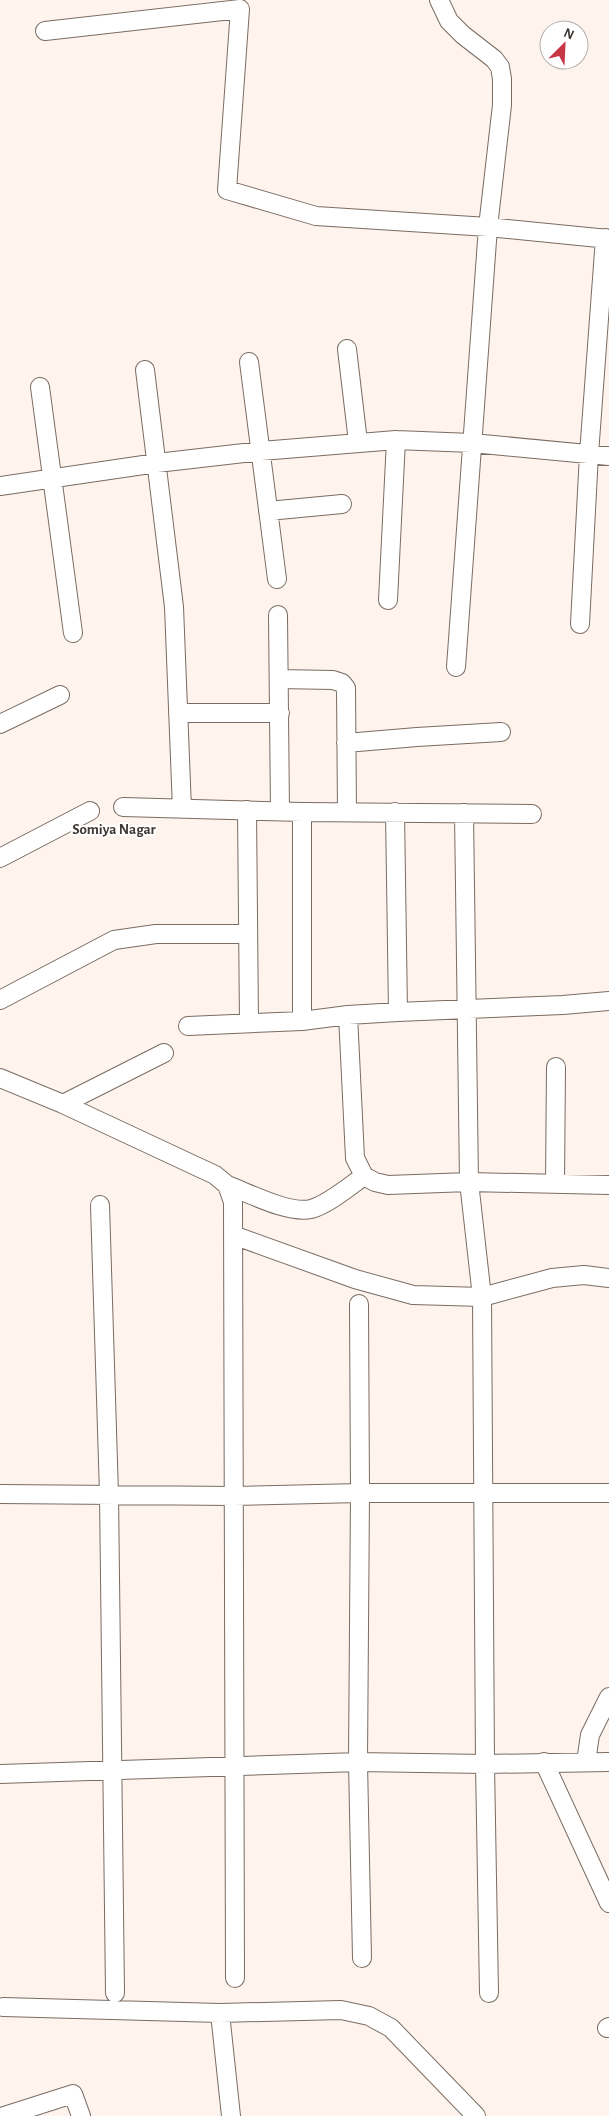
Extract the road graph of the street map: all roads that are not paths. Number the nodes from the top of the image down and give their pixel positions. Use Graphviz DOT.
graph roads {
  1 [pos="439,0"];
  2 [pos="45,31"];
  3 [pos="488,227"];
  4 [pos="607,239"];
  5 [pos="348,349"];
  6 [pos="248,362"];
  7 [pos="145,370"];
  8 [pos="40,387"];
  9 [pos="396,440"];
  10 [pos="358,442"];
  11 [pos="472,444"];
  12 [pos="261,452"];
  13 [pos="589,454"];
  14 [pos="609,456"];
  15 [pos="157,464"];
  16 [pos="54,477"];
  17 [pos="0,486"];
  18 [pos="342,504"];
  19 [pos="268,511"];
  20 [pos="277,579"];
  21 [pos="388,600"];
  22 [pos="278,615"];
  23 [pos="580,624"];
  24 [pos="73,633"];
  25 [pos="456,667"];
  26 [pos="279,679"];
  27 [pos="60,695"];
  28 [pos="178,713"];
  29 [pos="280,713"];
  30 [pos="0,724"];
  31 [pos="501,732"];
  32 [pos="346,743"];
  33 [pos="123,807"];
  34 [pos="182,809"];
  35 [pos="247,810"];
  36 [pos="90,811"];
  37 [pos="280,811"];
  38 [pos="302,812"];
  39 [pos="347,812"];
  40 [pos="395,812"];
  41 [pos="464,813"];
  42 [pos="532,814"];
  43 [pos="0,858"];
  44 [pos="248,934"];
  45 [pos="0,1000"];
  46 [pos="609,1001"];
  47 [pos="466,1011"];
  48 [pos="398,1012"];
  49 [pos="348,1015"];
  50 [pos="302,1021"];
  51 [pos="249,1023"];
  52 [pos="188,1026"];
  53 [pos="164,1053"];
  54 [pos="556,1067"];
  55 [pos="0,1078"];
  56 [pos="62,1104"];
  57 [pos="364,1176"];
  58 [pos="469,1182"];
  59 [pos="555,1184"];
  60 [pos="227,1185"];
  61 [pos="609,1185"];
  62 [pos="100,1205"];
  63 [pos="233,1236"];
  64 [pos="609,1278"];
  65 [pos="482,1297"];
  66 [pos="359,1304"];
  67 [pos="360,1493"];
  68 [pos="482,1493"];
  69 [pos="609,1493"];
  70 [pos="0,1494"];
  71 [pos="108,1494"];
  72 [pos="234,1496"];
  73 [pos="609,1697"];
  74 [pos="358,1762"];
  75 [pos="544,1762"];
  76 [pos="586,1762"];
  77 [pos="609,1762"];
  78 [pos="485,1764"];
  79 [pos="234,1766"];
  80 [pos="113,1770"];
  81 [pos="0,1774"];
  82 [pos="609,1903"];
  83 [pos="362,1958"];
  84 [pos="236,1978"];
  85 [pos="115,1993"];
  86 [pos="489,1993"];
  87 [pos="4,2007"];
  88 [pos="220,2013"];
  89 [pos="4,2116"];
  90 [pos="81,2116"];
  91 [pos="232,2116"];
  92 [pos="476,2116"];
  1 -- 3 [label="street"];
  2 -- 3 [label="street"];
  3 -- 4 [label="street"];
  3 -- 11 [label="street"];
  4 -- 13 [label="street"];
  5 -- 10 [label="street"];
  6 -- 12 [label="street"];
  7 -- 15 [label="street"];
  8 -- 16 [label="street"];
  9 -- 10 [label="street"];
  9 -- 11 [label="street"];
  9 -- 21 [label="street"];
  10 -- 12 [label="street"];
  11 -- 13 [label="street"];
  11 -- 25 [label="street"];
  12 -- 15 [label="street"];
  12 -- 19 [label="street"];
  13 -- 14 [label="street"];
  13 -- 23 [label="street"];
  15 -- 16 [label="street"];
  15 -- 28 [label="street"];
  16 -- 17 [label="street"];
  16 -- 24 [label="street"];
  18 -- 19 [label="street"];
  19 -- 20 [label="street"];
  22 -- 26 [label="street"];
  26 -- 29 [label="street"];
  26 -- 32 [label="street"];
  27 -- 30 [label="street"];
  28 -- 29 [label="street"];
  28 -- 34 [label="street"];
  29 -- 37 [label="street"];
  31 -- 32 [label="street"];
  32 -- 39 [label="street"];
  33 -- 34 [label="street"];
  34 -- 35 [label="street"];
  35 -- 37 [label="street"];
  35 -- 44 [label="street"];
  36 -- 43 [label="street"];
  37 -- 38 [label="street"];
  38 -- 39 [label="street"];
  38 -- 50 [label="street"];
  39 -- 40 [label="street"];
  40 -- 41 [label="street"];
  40 -- 48 [label="street"];
  41 -- 42 [label="street"];
  41 -- 47 [label="street"];
  44 -- 45 [label="street"];
  44 -- 51 [label="street"];
  46 -- 47 [label="street"];
  47 -- 48 [label="street"];
  47 -- 58 [label="street"];
  48 -- 49 [label="street"];
  49 -- 50 [label="street"];
  49 -- 57 [label="street"];
  50 -- 51 [label="street"];
  51 -- 52 [label="street"];
  53 -- 56 [label="street"];
  54 -- 59 [label="street"];
  55 -- 56 [label="street"];
  56 -- 60 [label="street"];
  57 -- 58 [label="street"];
  57 -- 60 [label="street"];
  58 -- 59 [label="street"];
  58 -- 65 [label="street"];
  59 -- 61 [label="street"];
  60 -- 63 [label="street"];
  62 -- 71 [label="street"];
  63 -- 65 [label="street"];
  63 -- 72 [label="street"];
  64 -- 65 [label="street"];
  65 -- 68 [label="street"];
  66 -- 67 [label="street"];
  67 -- 68 [label="street"];
  67 -- 72 [label="street"];
  67 -- 74 [label="street"];
  68 -- 69 [label="street"];
  68 -- 78 [label="street"];
  70 -- 71 [label="street"];
  71 -- 72 [label="street"];
  71 -- 80 [label="street"];
  72 -- 79 [label="street"];
  73 -- 76 [label="street"];
  74 -- 78 [label="street"];
  74 -- 79 [label="street"];
  74 -- 83 [label="street"];
  75 -- 76 [label="street"];
  75 -- 78 [label="street"];
  75 -- 82 [label="street"];
  76 -- 77 [label="street"];
  78 -- 86 [label="street"];
  79 -- 80 [label="street"];
  79 -- 84 [label="street"];
  80 -- 81 [label="street"];
  80 -- 85 [label="street"];
  87 -- 88 [label="street"];
  88 -- 91 [label="street"];
  88 -- 92 [label="street"];
  89 -- 90 [label="street"];
}
